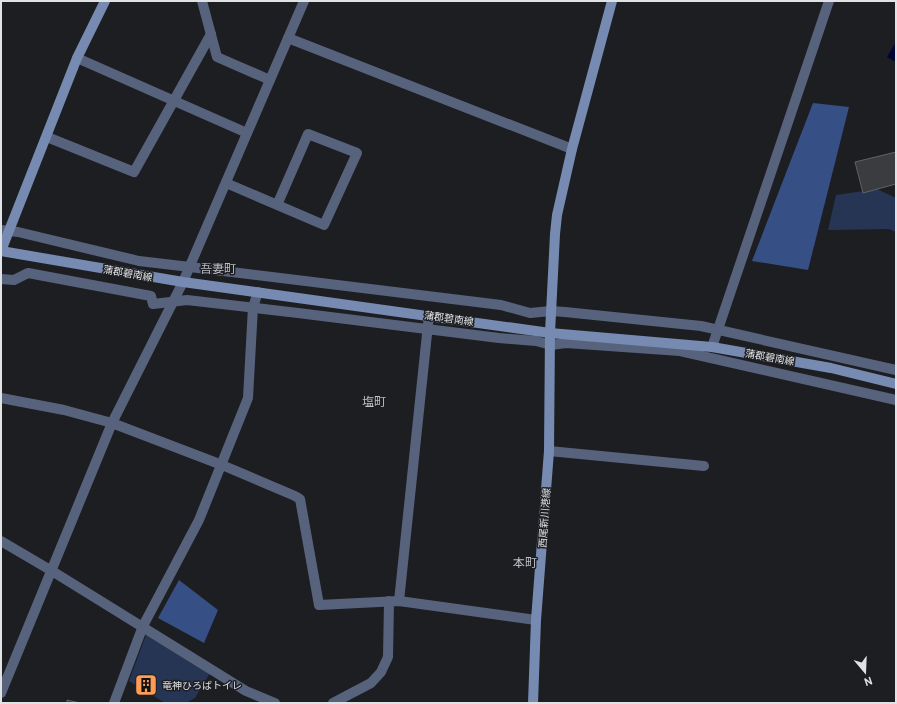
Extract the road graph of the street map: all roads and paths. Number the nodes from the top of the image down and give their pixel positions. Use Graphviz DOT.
graph roads {
  1 [pos="105,1"];
  2 [pos="202,1"];
  3 [pos="304,1"];
  4 [pos="612,1"];
  5 [pos="829,1"];
  6 [pos="211,34"];
  7 [pos="288,38"];
  8 [pos="77,58"];
  9 [pos="270,80"];
  10 [pos="173,100"];
  11 [pos="247,133"];
  12 [pos="47,137"];
  13 [pos="572,149"];
  14 [pos="226,183"];
  15 [pos="277,205"];
  16 [pos="5,230"];
  17 [pos="1,251"];
  18 [pos="190,266"];
  19 [pos="1,279"];
  20 [pos="183,282"];
  21 [pos="258,292"];
  22 [pos="173,302"];
  23 [pos="253,307"];
  24 [pos="551,312"];
  25 [pos="429,315"];
  26 [pos="427,329"];
  27 [pos="718,330"];
  28 [pos="550,333"];
  29 [pos="550,345"];
  30 [pos="712,347"];
  31 [pos="896,370"];
  32 [pos="896,384"];
  33 [pos="1,398"];
  34 [pos="896,400"];
  35 [pos="112,424"];
  36 [pos="549,451"];
  37 [pos="222,465"];
  38 [pos="704,466"];
  39 [pos="1,541"];
  40 [pos="52,571"];
  41 [pos="394,601"];
  42 [pos="536,620"];
  43 [pos="143,626"];
  44 [pos="1,693"];
  45 [pos="114,703"];
  46 [pos="275,703"];
  47 [pos="333,703"];
  48 [pos="533,703"];
  1 -- 8 [label="main road"];
  2 -- 6 [label="street"];
  3 -- 7 [label="street"];
  4 -- 13 [label="main road, 西尾新川港線"];
  5 -- 27 [label="street"];
  6 -- 9 [label="street"];
  6 -- 10 [label="street"];
  7 -- 9 [label="street"];
  7 -- 13 [label="street"];
  8 -- 10 [label="street"];
  8 -- 12 [label="main road"];
  9 -- 11 [label="street"];
  10 -- 11 [label="street"];
  10 -- 12 [label="street"];
  11 -- 14 [label="street"];
  12 -- 16 [label="main road"];
  13 -- 24 [label="main road, 西尾新川港線"];
  14 -- 15 [label="street"];
  14 -- 18 [label="street"];
  15 -- 15 [label="street"];
  16 -- 17 [label="main road"];
  16 -- 18 [label="street"];
  17 -- 20 [label="main road, 蒲郡碧南線"];
  18 -- 20 [label="street"];
  18 -- 24 [label="street"];
  19 -- 22 [label="street"];
  20 -- 21 [label="main road, 蒲郡碧南線"];
  20 -- 22 [label="street"];
  21 -- 23 [label="street"];
  21 -- 25 [label="main road, 蒲郡碧南線"];
  22 -- 23 [label="street"];
  22 -- 35 [label="street"];
  23 -- 26 [label="street"];
  23 -- 37 [label="street"];
  24 -- 27 [label="street"];
  24 -- 28 [label="main road, 西尾新川港線"];
  25 -- 26 [label="street"];
  25 -- 28 [label="main road, 蒲郡碧南線"];
  26 -- 29 [label="street"];
  26 -- 41 [label="street"];
  27 -- 30 [label="street"];
  27 -- 31 [label="street"];
  28 -- 29 [label="main road, 西尾新川港線"];
  28 -- 30 [label="main road, 蒲郡碧南線"];
  29 -- 34 [label="street"];
  29 -- 36 [label="main road, 西尾新川港線"];
  30 -- 32 [label="main road, 蒲郡碧南線"];
  33 -- 35 [label="street"];
  35 -- 37 [label="street"];
  35 -- 40 [label="street"];
  36 -- 38 [label="street"];
  36 -- 42 [label="main road, 西尾新川港線"];
  37 -- 41 [label="street"];
  37 -- 43 [label="street"];
  39 -- 40 [label="street"];
  40 -- 43 [label="street"];
  40 -- 44 [label="street"];
  41 -- 42 [label="street"];
  41 -- 47 [label="street"];
  42 -- 48 [label="main road, 西尾新川港線"];
  43 -- 45 [label="street"];
  43 -- 46 [label="street"];
}
